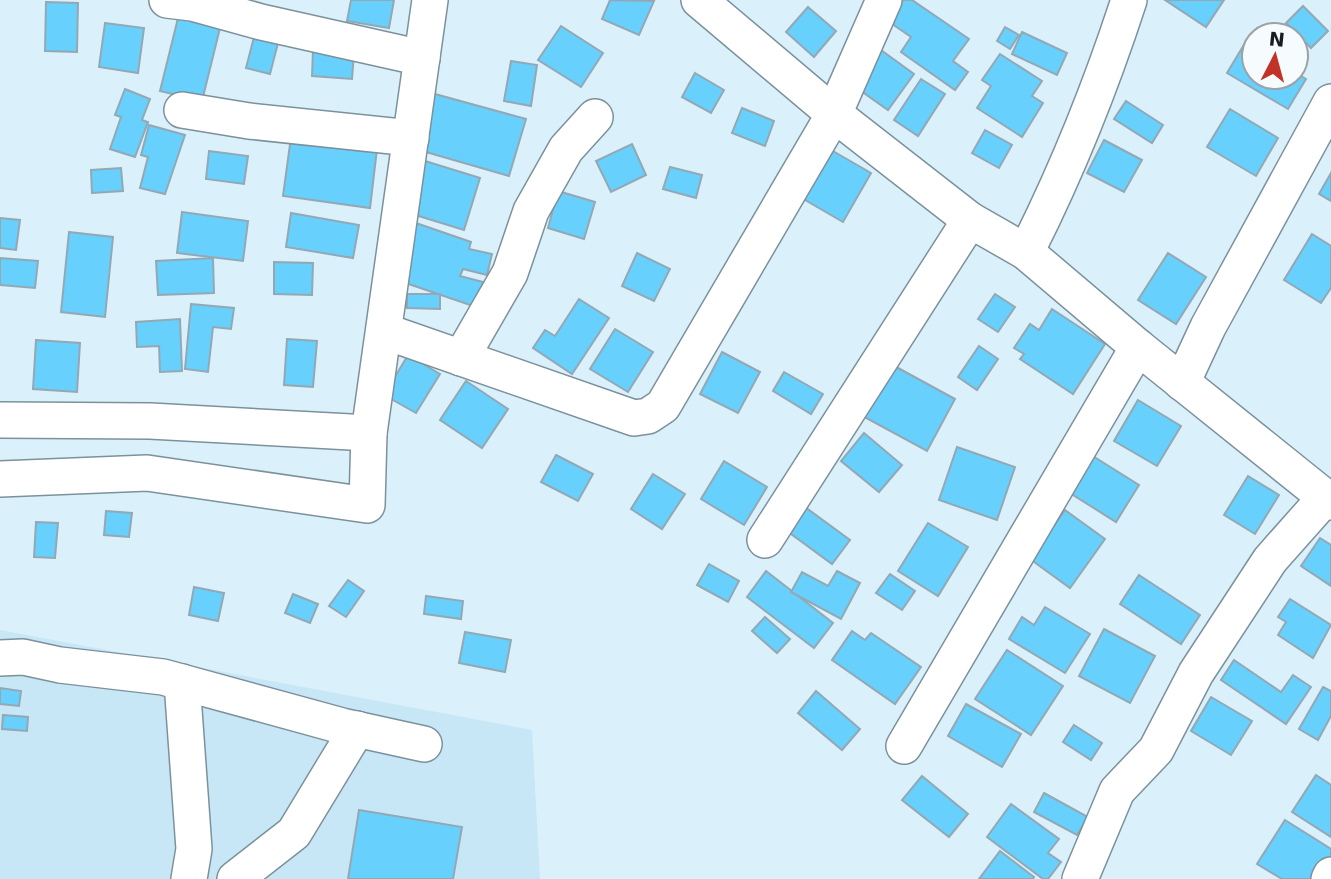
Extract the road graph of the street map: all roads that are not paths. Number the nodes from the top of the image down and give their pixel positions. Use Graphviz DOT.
graph roads {
  1 [pos="167,0"];
  2 [pos="430,0"];
  3 [pos="699,0"];
  4 [pos="884,0"];
  5 [pos="1129,0"];
  6 [pos="422,58"];
  7 [pos="1331,102"];
  8 [pos="182,110"];
  9 [pos="834,114"];
  10 [pos="596,117"];
  11 [pos="411,138"];
  12 [pos="970,220"];
  13 [pos="1026,252"];
  14 [pos="384,331"];
  15 [pos="1138,347"];
  16 [pos="461,358"];
  17 [pos="1182,383"];
  18 [pos="0,420"];
  19 [pos="369,433"];
  20 [pos="0,479"];
  21 [pos="1328,500"];
  22 [pos="765,540"];
  23 [pos="0,658"];
  24 [pos="182,682"];
  25 [pos="357,729"];
  26 [pos="424,744"];
  27 [pos="904,746"];
  28 [pos="189,879"];
  29 [pos="235,879"];
  30 [pos="1080,879"];
  1 -- 6 [label="street"];
  2 -- 6 [label="street"];
  3 -- 9 [label="street"];
  4 -- 9 [label="street"];
  5 -- 13 [label="street"];
  6 -- 11 [label="street"];
  7 -- 17 [label="street"];
  8 -- 11 [label="street"];
  9 -- 12 [label="street"];
  9 -- 16 [label="street"];
  10 -- 16 [label="street"];
  11 -- 14 [label="street"];
  12 -- 13 [label="street"];
  12 -- 22 [label="street"];
  13 -- 15 [label="street"];
  14 -- 16 [label="street"];
  14 -- 19 [label="street"];
  15 -- 17 [label="street"];
  15 -- 27 [label="street"];
  17 -- 21 [label="street"];
  18 -- 19 [label="street"];
  19 -- 20 [label="street"];
  21 -- 30 [label="street"];
  23 -- 24 [label="street"];
  24 -- 25 [label="street"];
  24 -- 28 [label="street"];
  25 -- 26 [label="street"];
  25 -- 29 [label="street"];
}
